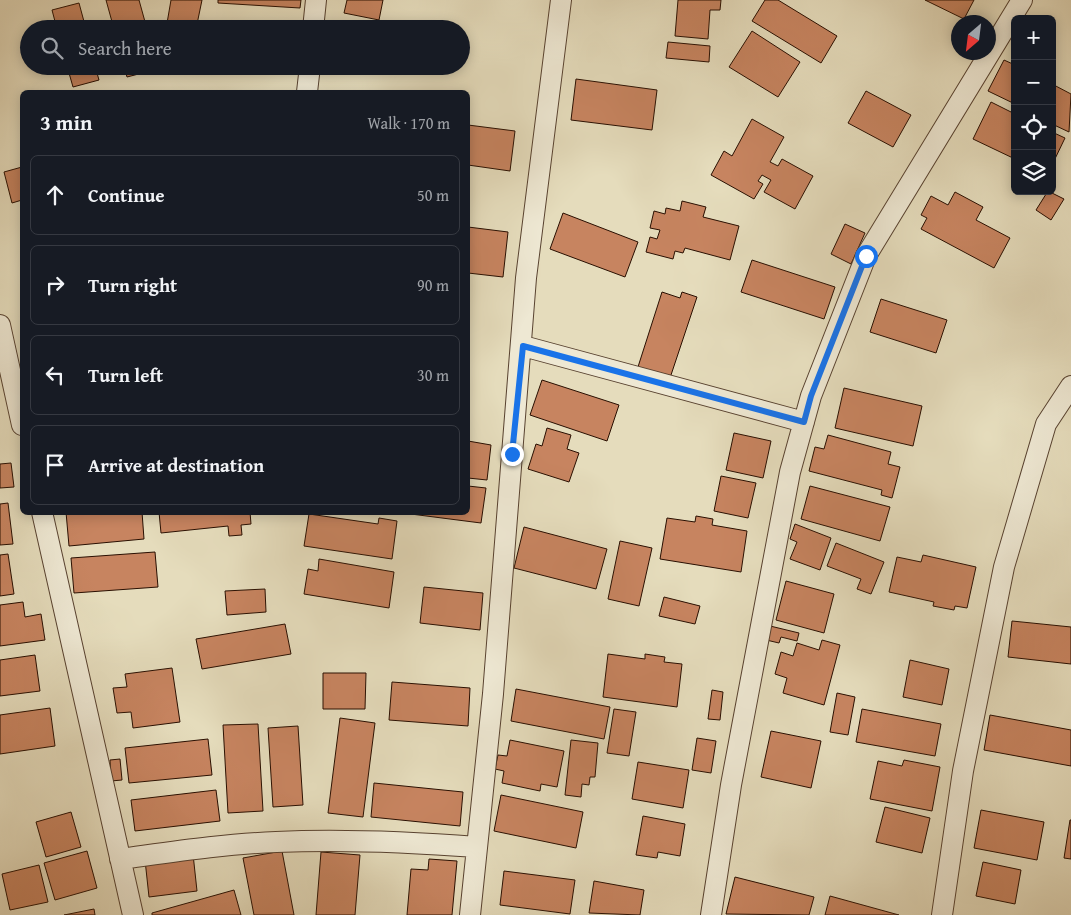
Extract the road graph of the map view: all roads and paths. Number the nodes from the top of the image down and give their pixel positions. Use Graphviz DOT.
graph roads {
  1 [pos="316,0"];
  2 [pos="561,0"];
  3 [pos="1022,0"];
  4 [pos="314,20"];
  5 [pos="309,75"];
  6 [pos="307,90"];
  7 [pos="0,325"];
  8 [pos="523,346"];
  9 [pos="1071,386"];
  10 [pos="20,416"];
  11 [pos="804,422"];
  12 [pos="43,515"];
  13 [pos="477,847"];
  14 [pos="120,859"];
  15 [pos="133,915"];
  16 [pos="470,915"];
  17 [pos="711,915"];
  18 [pos="942,915"];
  1 -- 4 [label="street"];
  2 -- 8 [label="street"];
  3 -- 11 [label="street"];
  5 -- 6 [label="street"];
  7 -- 10 [label="street"];
  8 -- 11 [label="street"];
  8 -- 13 [label="street"];
  9 -- 18 [label="street"];
  11 -- 17 [label="street"];
  12 -- 14 [label="street"];
  13 -- 14 [label="street"];
  13 -- 16 [label="street"];
  14 -- 15 [label="street"];
}
